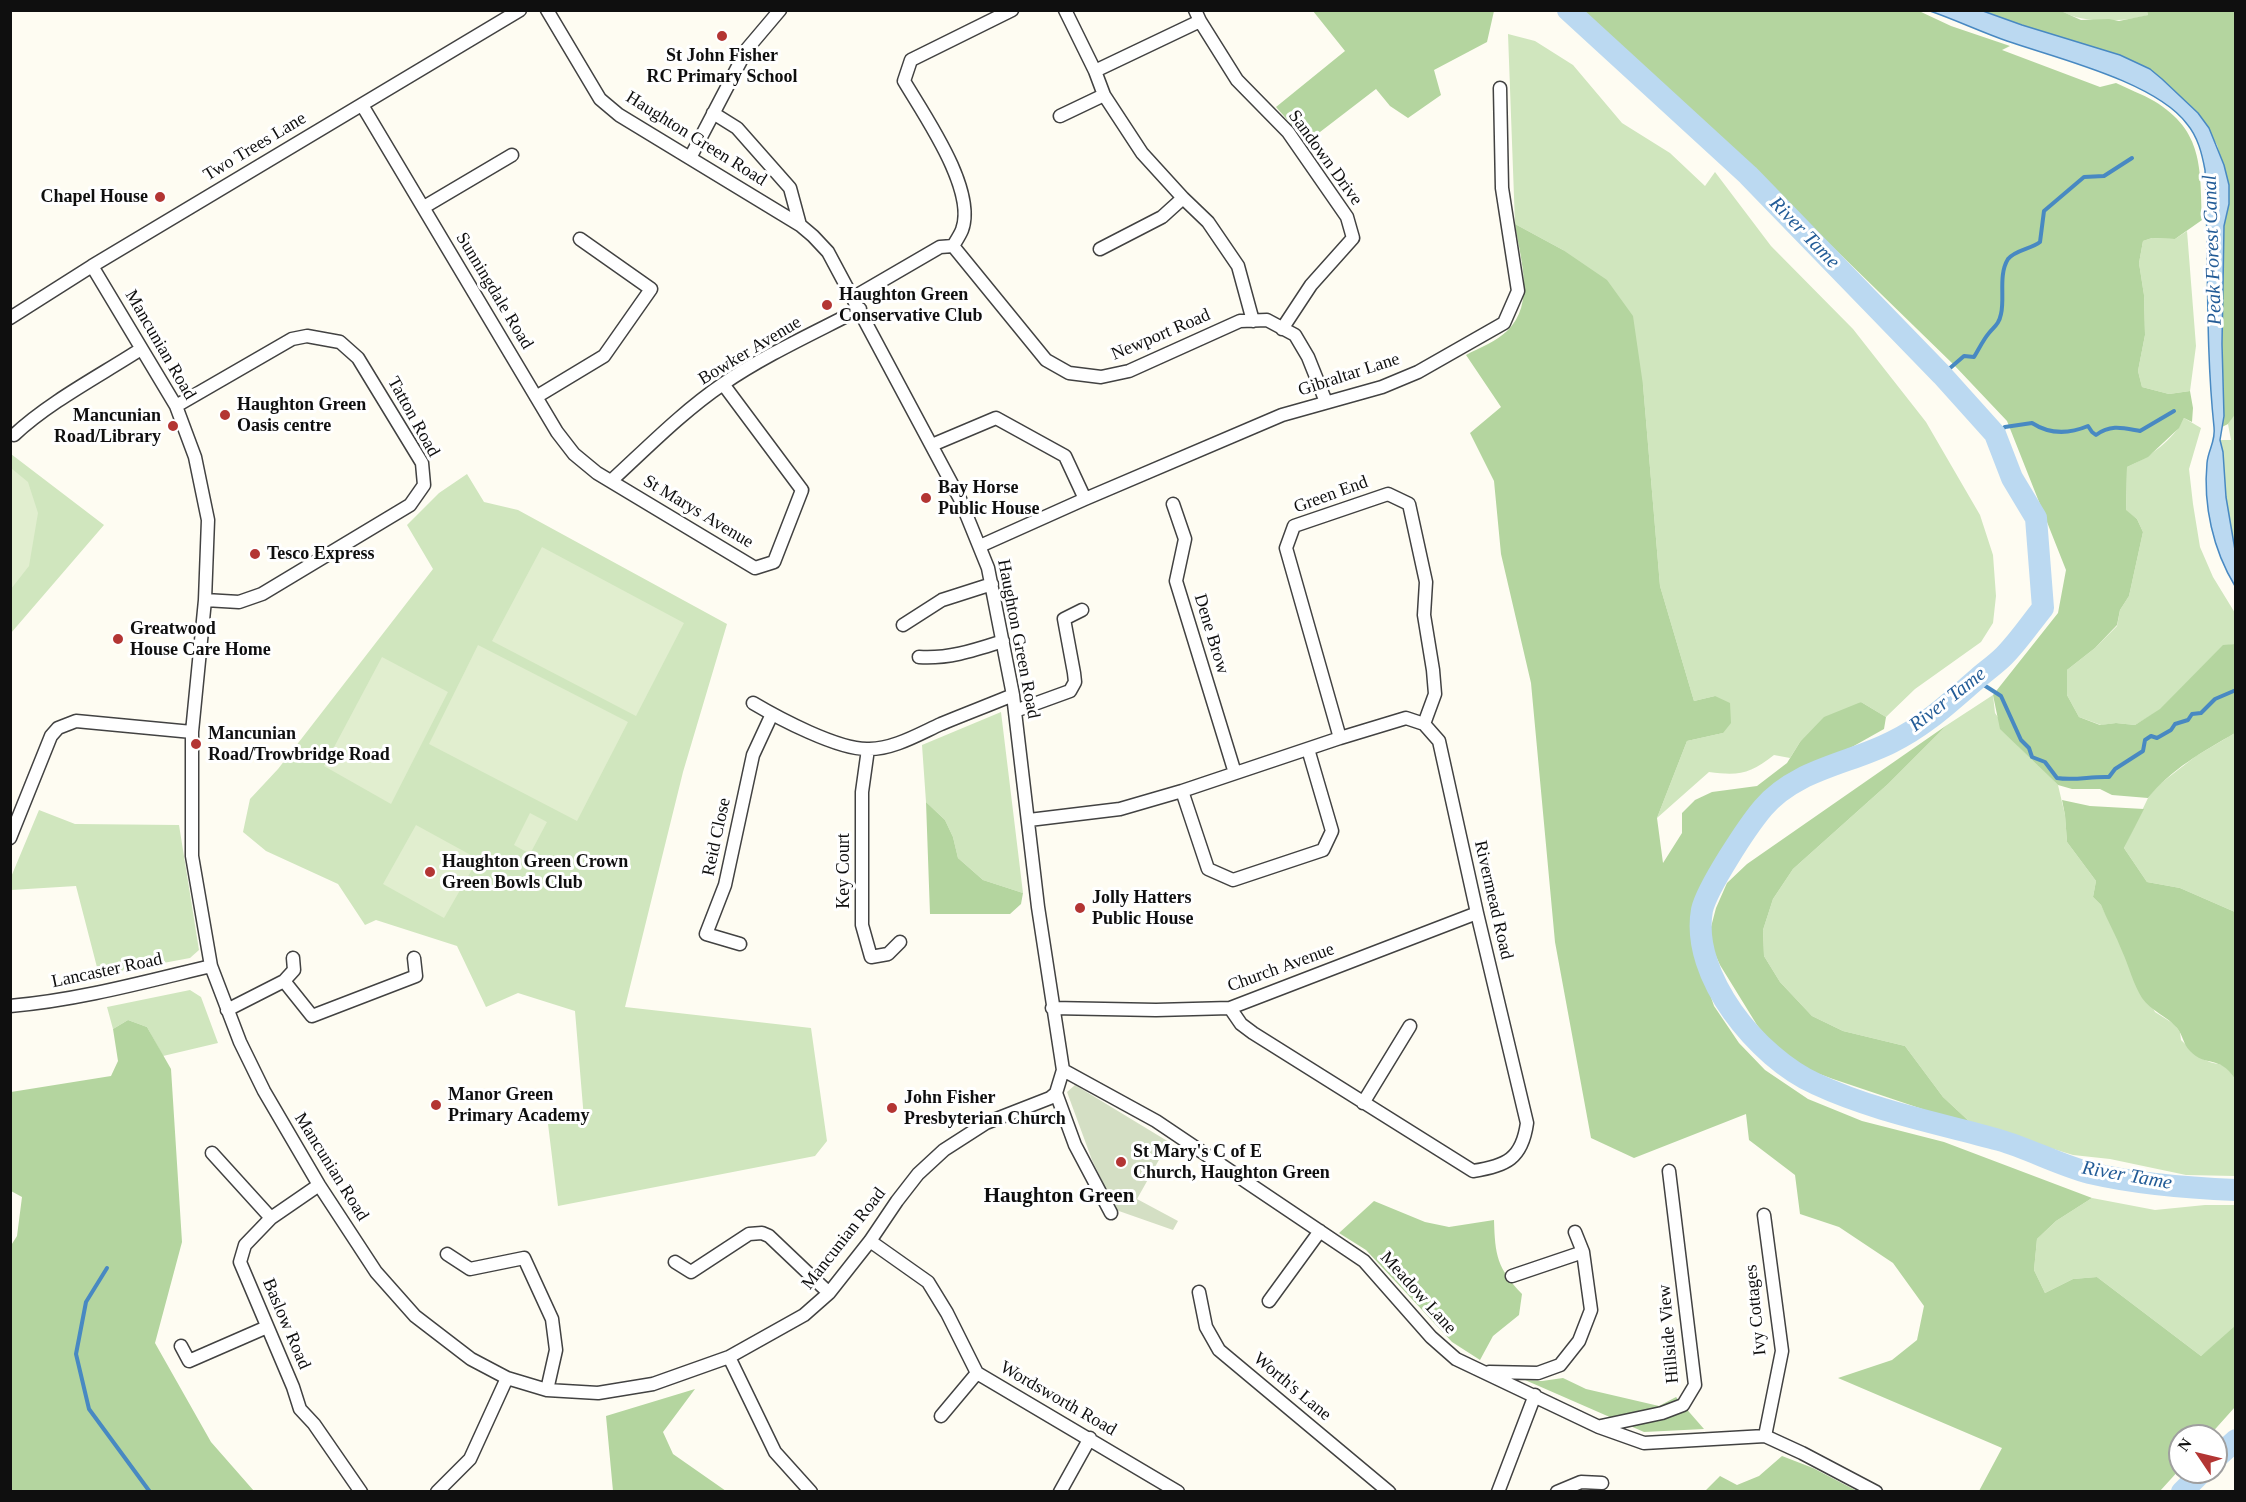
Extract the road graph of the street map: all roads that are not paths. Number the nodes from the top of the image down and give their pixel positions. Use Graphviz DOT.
graph roads {
  1 [pos="520,10"];
  2 [pos="547,10"];
  3 [pos="780,10"];
  4 [pos="1011,10"];
  5 [pos="1065,10"];
  6 [pos="1197,16"];
  7 [pos="1095,71"];
  8 [pos="1500,88"];
  9 [pos="1104,96"];
  10 [pos="362,105"];
  11 [pos="714,113"];
  12 [pos="1060,116"];
  13 [pos="512,155"];
  14 [pos="690,158"];
  15 [pos="1183,198"];
  16 [pos="423,207"];
  17 [pos="800,225"];
  18 [pos="580,239"];
  19 [pos="953,246"];
  20 [pos="1100,249"];
  21 [pos="93,266"];
  22 [pos="854,297"];
  23 [pos="860,309"];
  24 [pos="10,318"];
  25 [pos="1253,321"];
  26 [pos="1282,329"];
  27 [pos="141,349"];
  28 [pos="723,384"];
  29 [pos="536,397"];
  30 [pos="1326,402"];
  31 [pos="176,406"];
  32 [pos="14,435"];
  33 [pos="932,445"];
  34 [pos="611,481"];
  35 [pos="1085,499"];
  36 [pos="1173,504"];
  37 [pos="980,546"];
  38 [pos="992,584"];
  39 [pos="205,600"];
  40 [pos="1082,610"];
  41 [pos="903,625"];
  42 [pos="1003,641"];
  43 [pos="919,657"];
  44 [pos="1013,695"];
  45 [pos="753,703"];
  46 [pos="1015,711"];
  47 [pos="772,714"];
  48 [pos="1424,724"];
  49 [pos="192,732"];
  50 [pos="1340,738"];
  51 [pos="867,749"];
  52 [pos="1308,749"];
  53 [pos="1235,773"];
  54 [pos="1182,791"];
  55 [pos="16,810"];
  56 [pos="1029,820"];
  57 [pos="10,838"];
  58 [pos="1477,913"];
  59 [pos="900,942"];
  60 [pos="740,944"];
  61 [pos="293,958"];
  62 [pos="414,958"];
  63 [pos="211,966"];
  64 [pos="284,981"];
  65 [pos="10,1006"];
  66 [pos="1052,1008"];
  67 [pos="1230,1008"];
  68 [pos="227,1010"];
  69 [pos="1410,1026"];
  70 [pos="1063,1070"];
  71 [pos="1056,1093"];
  72 [pos="1363,1103"];
  73 [pos="212,1153"];
  74 [pos="1669,1171"];
  75 [pos="319,1185"];
  76 [pos="1111,1213"];
  77 [pos="1764,1215"];
  78 [pos="271,1218"];
  79 [pos="1320,1231"];
  80 [pos="1575,1232"];
  81 [pos="870,1241"];
  82 [pos="1583,1252"];
  83 [pos="447,1254"];
  84 [pos="675,1262"];
  85 [pos="1512,1276"];
  86 [pos="1199,1292"];
  87 [pos="829,1293"];
  88 [pos="1269,1300"];
  89 [pos="267,1326"];
  90 [pos="181,1346"];
  91 [pos="729,1357"];
  92 [pos="977,1373"];
  93 [pos="1485,1373"];
  94 [pos="507,1378"];
  95 [pos="547,1390"];
  96 [pos="1535,1395"];
  97 [pos="941,1416"];
  98 [pos="1599,1427"];
  99 [pos="1765,1436"];
  100 [pos="1090,1438"];
  101 [pos="1602,1483"];
  102 [pos="361,1491"];
  103 [pos="436,1491"];
  104 [pos="811,1491"];
  105 [pos="1059,1491"];
  106 [pos="1178,1491"];
  107 [pos="1389,1491"];
  108 [pos="1498,1491"];
  109 [pos="1557,1491"];
  110 [pos="1876,1491"];
  1 -- 10 [label="street, Two Trees Lane"];
  2 -- 14 [label="street, Haughton Green Road"];
  3 -- 11 [label="street"];
  4 -- 19 [label="street"];
  5 -- 7 [label="street"];
  6 -- 7 [label="street"];
  6 -- 26 [label="street, Sandown Drive"];
  7 -- 9 [label="street"];
  8 -- 30 [label="street, Gibraltar Lane"];
  9 -- 12 [label="street"];
  9 -- 15 [label="street"];
  10 -- 16 [label="street, Sunningdale Road"];
  10 -- 21 [label="street, Two Trees Lane"];
  11 -- 14 [label="street"];
  11 -- 17 [label="street, Haughton Green Road"];
  13 -- 16 [label="street"];
  14 -- 17 [label="street, Haughton Green Road"];
  15 -- 20 [label="street"];
  15 -- 25 [label="street"];
  16 -- 29 [label="street, Sunningdale Road"];
  17 -- 22 [label="street, Haughton Green Road"];
  18 -- 29 [label="street"];
  19 -- 22 [label="street"];
  19 -- 25 [label="street, Newport Road"];
  21 -- 24 [label="street, Two Trees Lane"];
  21 -- 27 [label="street, Mancunian Road"];
  22 -- 23 [label="street, Haughton Green Road"];
  23 -- 28 [label="street, Bowker Avenue"];
  23 -- 33 [label="street, Haughton Green Road"];
  25 -- 26 [label="street, Newport Road"];
  26 -- 30 [label="street, Newport Road"];
  27 -- 31 [label="street, Mancunian Road"];
  27 -- 32 [label="street"];
  28 -- 34 [label="street, Bowker Avenue"];
  28 -- 34 [label="street, St Marys Avenue"];
  29 -- 34 [label="street, Sunningdale Road"];
  30 -- 35 [label="street, Gibraltar Lane"];
  31 -- 39 [label="street, Mancunian Road"];
  31 -- 39 [label="street, Tatton Road"];
  33 -- 35 [label="street"];
  33 -- 37 [label="street, Haughton Green Road"];
  35 -- 37 [label="street, Gibraltar Lane"];
  36 -- 53 [label="street, Dene Brow"];
  37 -- 38 [label="street, Haughton Green Road"];
  38 -- 41 [label="street"];
  38 -- 42 [label="street, Haughton Green Road"];
  39 -- 49 [label="street, Mancunian Road"];
  40 -- 46 [label="street"];
  42 -- 43 [label="street"];
  42 -- 44 [label="street, Haughton Green Road"];
  44 -- 46 [label="street, Haughton Green Road"];
  44 -- 51 [label="street"];
  45 -- 47 [label="street"];
  46 -- 56 [label="street, Haughton Green Road"];
  47 -- 51 [label="street"];
  47 -- 60 [label="street, Reid Close"];
  48 -- 50 [label="street"];
  48 -- 50 [label="street, Green End"];
  48 -- 58 [label="street, Rivermead Road"];
  49 -- 55 [label="street"];
  49 -- 63 [label="street, Mancunian Road"];
  50 -- 52 [label="street"];
  51 -- 59 [label="street, Key Court"];
  52 -- 53 [label="street"];
  52 -- 54 [label="street"];
  53 -- 54 [label="street"];
  54 -- 56 [label="street"];
  55 -- 57 [label="street"];
  56 -- 66 [label="street, Haughton Green Road"];
  58 -- 67 [label="street, Church Avenue"];
  58 -- 72 [label="street, Rivermead Road"];
  61 -- 64 [label="street"];
  62 -- 64 [label="street"];
  63 -- 65 [label="street, Lancaster Road"];
  63 -- 68 [label="street, Mancunian Road"];
  64 -- 68 [label="street"];
  66 -- 67 [label="street, Church Avenue"];
  66 -- 70 [label="street, Haughton Green Road"];
  67 -- 72 [label="street, Rivermead Road"];
  68 -- 75 [label="street, Mancunian Road"];
  69 -- 72 [label="street"];
  70 -- 71 [label="street"];
  70 -- 79 [label="street, Meadow Lane"];
  71 -- 76 [label="street"];
  71 -- 81 [label="street, Mancunian Road"];
  73 -- 78 [label="street"];
  74 -- 98 [label="street, Hillside View"];
  75 -- 78 [label="street, Baslow Road"];
  75 -- 94 [label="street, Mancunian Road"];
  77 -- 99 [label="street, Ivy Cottages"];
  78 -- 89 [label="street, Baslow Road"];
  79 -- 88 [label="street"];
  79 -- 93 [label="street, Meadow Lane"];
  80 -- 82 [label="street"];
  81 -- 87 [label="street, Mancunian Road"];
  81 -- 92 [label="street, Wordsworth Road"];
  82 -- 85 [label="street"];
  82 -- 93 [label="street"];
  83 -- 95 [label="street"];
  84 -- 87 [label="street"];
  86 -- 107 [label="street, Worth's Lane"];
  87 -- 91 [label="street, Mancunian Road"];
  89 -- 90 [label="street"];
  89 -- 102 [label="street, Baslow Road"];
  91 -- 95 [label="street, Mancunian Road"];
  91 -- 104 [label="street"];
  92 -- 97 [label="street"];
  92 -- 100 [label="street, Wordsworth Road"];
  93 -- 96 [label="street, Meadow Lane"];
  94 -- 95 [label="street, Mancunian Road"];
  94 -- 103 [label="street"];
  96 -- 98 [label="street, Meadow Lane"];
  96 -- 108 [label="street"];
  98 -- 99 [label="street, Meadow Lane"];
  99 -- 110 [label="street, Meadow Lane"];
  100 -- 105 [label="street"];
  100 -- 106 [label="street, Wordsworth Road"];
  101 -- 109 [label="street"];
}
